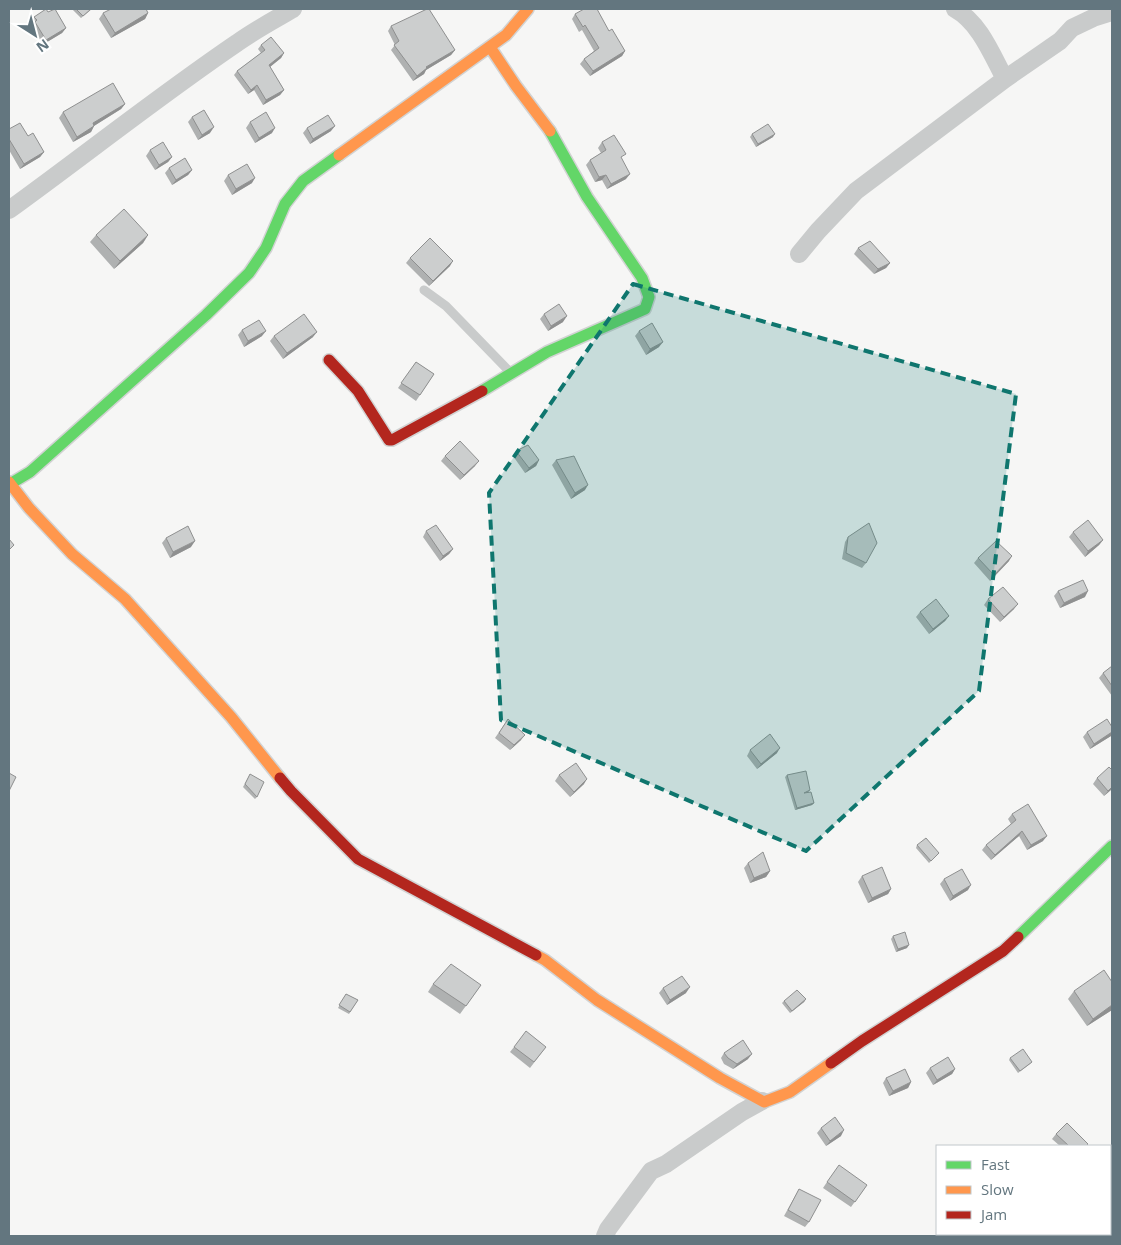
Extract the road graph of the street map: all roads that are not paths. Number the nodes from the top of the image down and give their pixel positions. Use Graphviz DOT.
graph roads {
  1 [pos="293,9"];
  2 [pos="528,9"];
  3 [pos="955,9"];
  4 [pos="1112,12"];
  5 [pos="490,47"];
  6 [pos="1005,79"];
  7 [pos="9,210"];
  8 [pos="799,254"];
  9 [pos="424,290"];
  10 [pos="329,360"];
  11 [pos="512,373"];
  12 [pos="9,483"];
  13 [pos="1112,846"];
  14 [pos="762,1101"];
  15 [pos="605,1236"];
  1 -- 7 [label="street"];
  2 -- 5 [label="street"];
  3 -- 6 [label="street"];
  4 -- 6 [label="street"];
  5 -- 11 [label="street"];
  5 -- 12 [label="street"];
  6 -- 8 [label="street"];
  9 -- 11 [label="lane"];
  10 -- 11 [label="street"];
  12 -- 14 [label="street"];
  13 -- 14 [label="street"];
  14 -- 15 [label="street"];
}
